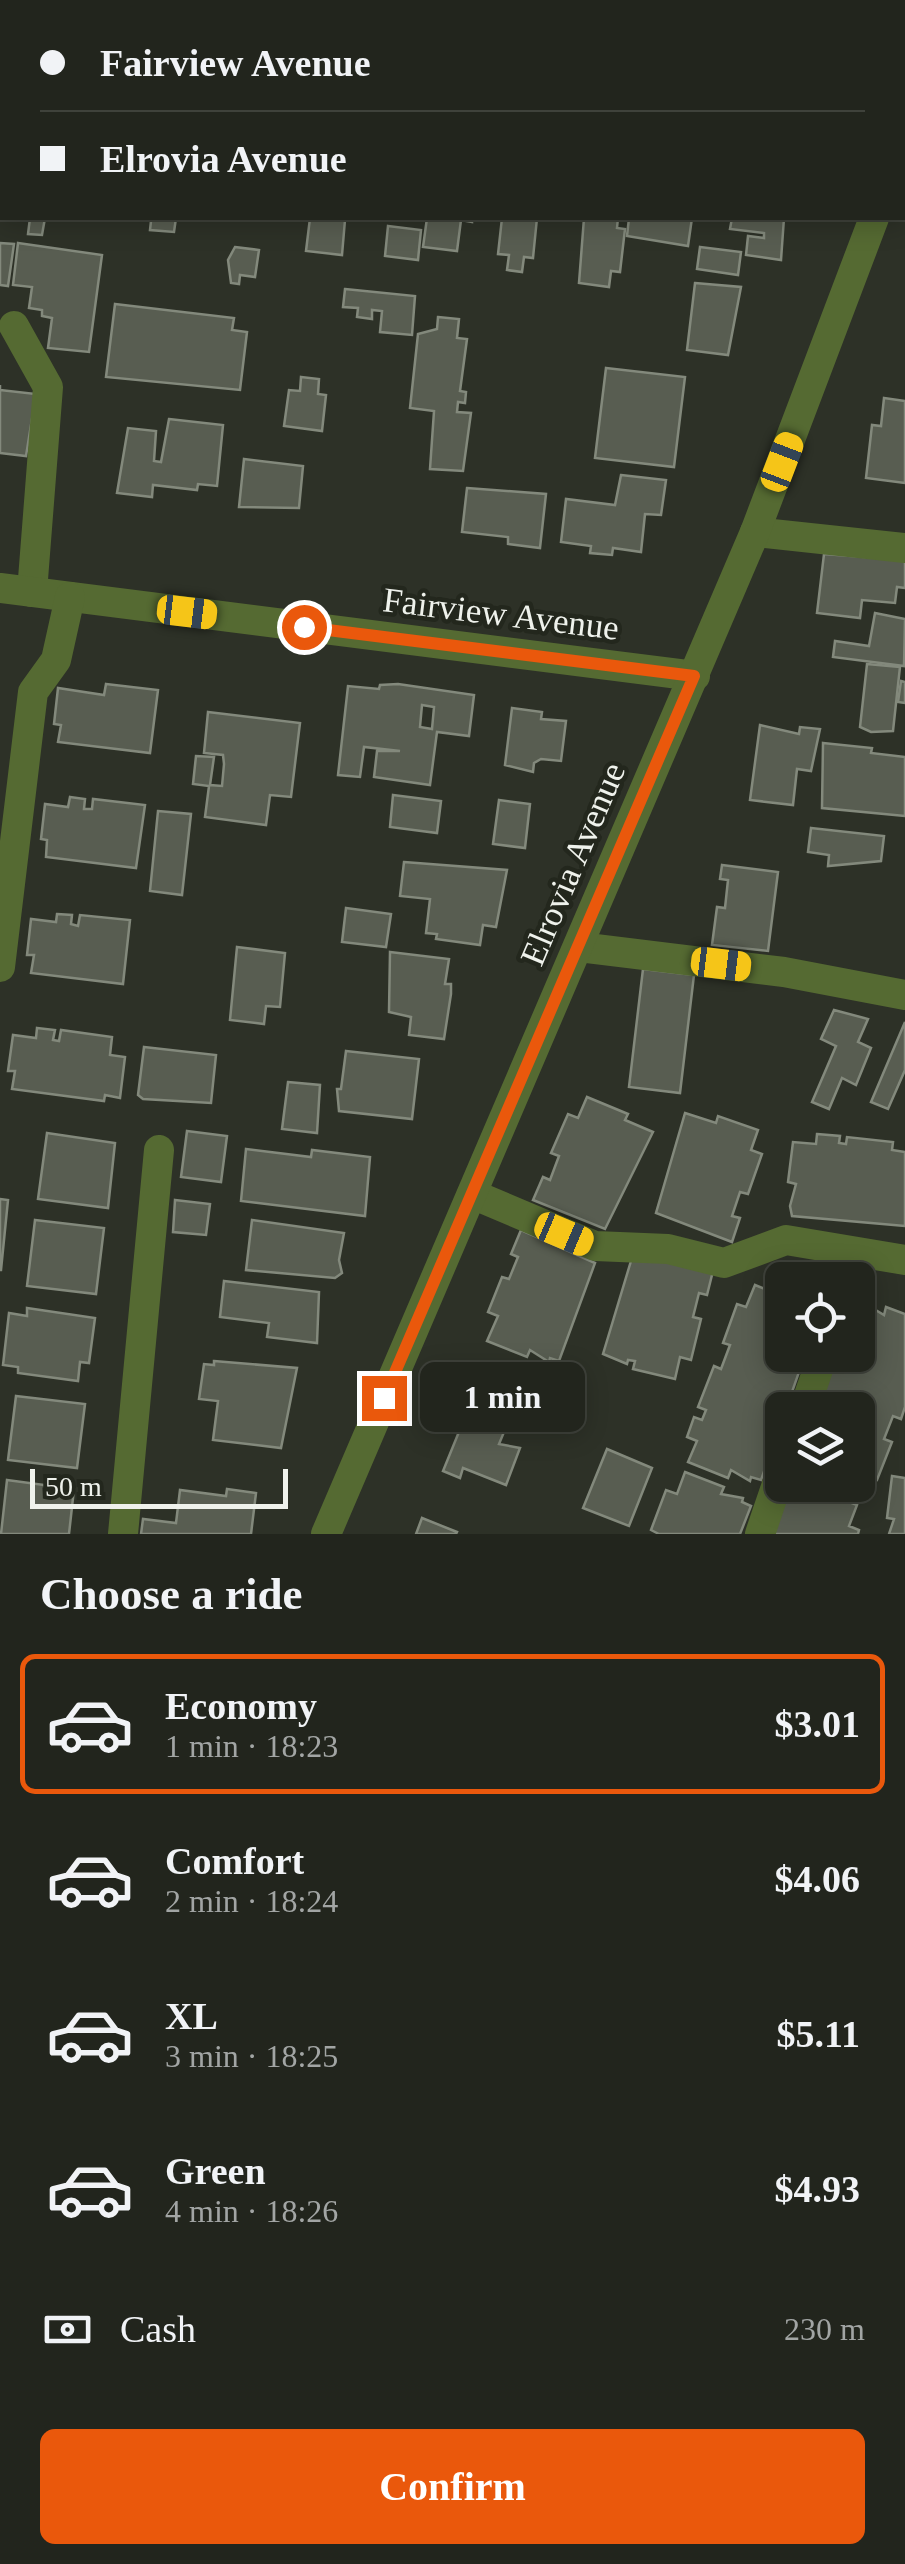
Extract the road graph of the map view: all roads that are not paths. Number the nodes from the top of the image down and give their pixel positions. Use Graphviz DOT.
graph roads {
  1 [pos="873,220"];
  2 [pos="14,326"];
  3 [pos="755,532"];
  4 [pos="905,548"];
  5 [pos="0,588"];
  6 [pos="32,592"];
  7 [pos="70,597"];
  8 [pos="694,676"];
  9 [pos="578,947"];
  10 [pos="0,966"];
  11 [pos="905,995"];
  12 [pos="159,1150"];
  13 [pos="472,1194"];
  14 [pos="905,1260"];
  15 [pos="841,1262"];
  16 [pos="875,1263"];
  17 [pos="771,1502"];
  18 [pos="122,1534"];
  19 [pos="326,1534"];
  20 [pos="760,1534"];
  1 -- 3 [label="street, Elrovia Avenue"];
  2 -- 6 [label="street"];
  3 -- 4 [label="street"];
  3 -- 8 [label="street, Elrovia Avenue"];
  5 -- 6 [label="street, Fairview Avenue"];
  6 -- 7 [label="street, Fairview Avenue"];
  7 -- 8 [label="street, Fairview Avenue"];
  7 -- 10 [label="street"];
  8 -- 9 [label="street, Elrovia Avenue"];
  9 -- 11 [label="street"];
  9 -- 13 [label="street, Elrovia Avenue"];
  12 -- 18 [label="street"];
  13 -- 15 [label="street"];
  13 -- 19 [label="street, Elrovia Avenue"];
  14 -- 16 [label="street"];
  17 -- 20 [label="street"];
}
